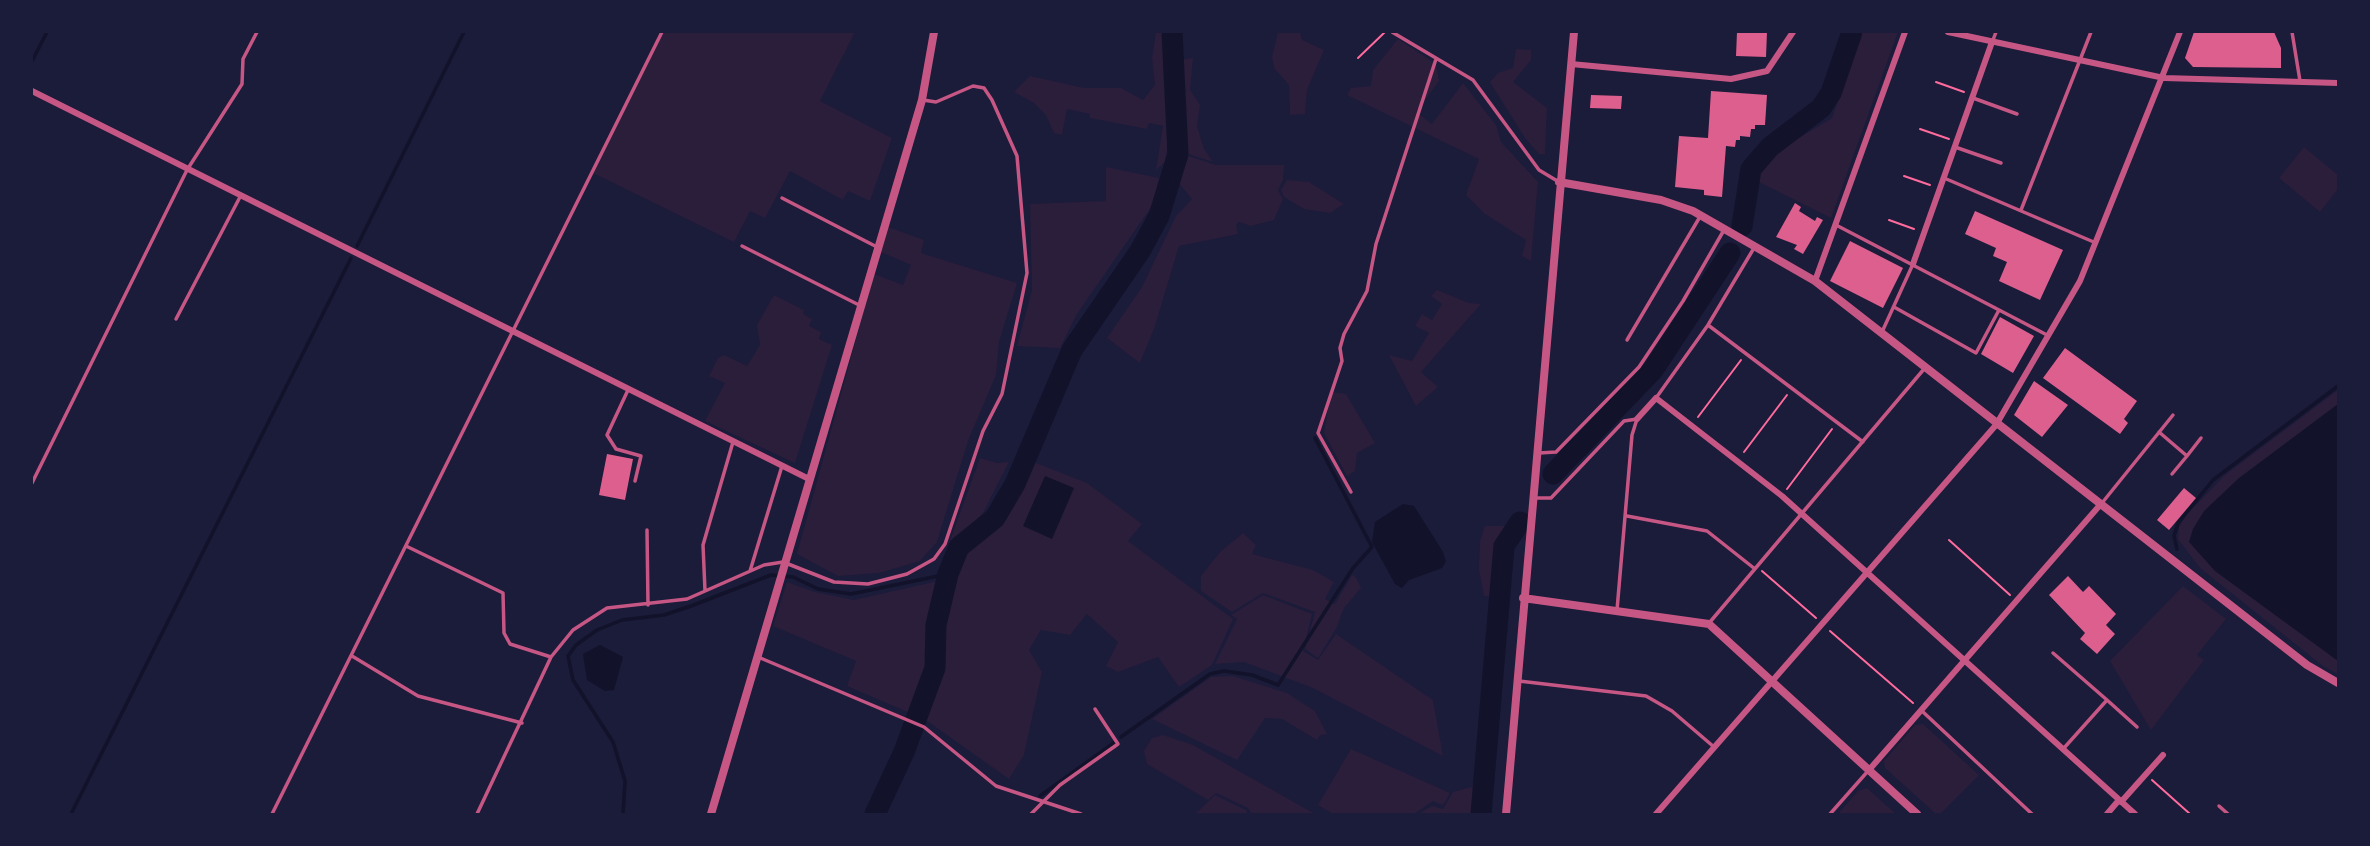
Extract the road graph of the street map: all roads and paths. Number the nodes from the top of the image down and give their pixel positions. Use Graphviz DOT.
graph roads {
  1 [pos="257,32"];
  2 [pos="662,32"];
  3 [pos="934,32"];
  4 [pos="1385,32"];
  5 [pos="1392,32"];
  6 [pos="1574,32"];
  7 [pos="1793,32"];
  8 [pos="1905,32"];
  9 [pos="1948,32"];
  10 [pos="1996,32"];
  11 [pos="2091,32"];
  12 [pos="2180,32"];
  13 [pos="2292,32"];
  14 [pos="1992,42"];
  15 [pos="1358,58"];
  16 [pos="1436,59"];
  17 [pos="2080,61"];
  18 [pos="1571,64"];
  19 [pos="2164,78"];
  20 [pos="1936,82"];
  21 [pos="2300,83"];
  22 [pos="2339,83"];
  23 [pos="32,91"];
  24 [pos="1972,96"];
  25 [pos="922,100"];
  26 [pos="2017,114"];
  27 [pos="1920,129"];
  28 [pos="1956,144"];
  29 [pos="2001,163"];
  30 [pos="187,170"];
  31 [pos="1904,176"];
  32 [pos="1944,178"];
  33 [pos="1559,181"];
  34 [pos="1941,188"];
  35 [pos="240,197"];
  36 [pos="782,198"];
  37 [pos="2021,210"];
  38 [pos="1701,215"];
  39 [pos="1889,220"];
  40 [pos="1836,225"];
  41 [pos="1725,229"];
  42 [pos="1925,232"];
  43 [pos="2096,243"];
  44 [pos="742,246"];
  45 [pos="1756,246"];
  46 [pos="877,247"];
  47 [pos="1913,264"];
  48 [pos="1815,281"];
  49 [pos="861,306"];
  50 [pos="1894,307"];
  51 [pos="1999,310"];
  52 [pos="176,319"];
  53 [pos="1708,326"];
  54 [pos="512,331"];
  55 [pos="1882,334"];
  56 [pos="2047,335"];
  57 [pos="1628,340"];
  58 [pos="1746,354"];
  59 [pos="1925,368"];
  60 [pos="1792,389"];
  61 [pos="628,390"];
  62 [pos="1656,398"];
  63 [pos="2173,415"];
  64 [pos="1637,419"];
  65 [pos="1837,423"];
  66 [pos="1996,425"];
  67 [pos="1691,426"];
  68 [pos="2159,432"];
  69 [pos="2201,438"];
  70 [pos="733,442"];
  71 [pos="1863,443"];
  72 [pos="1537,453"];
  73 [pos="2187,456"];
  74 [pos="1737,461"];
  75 [pos="782,466"];
  76 [pos="2172,474"];
  77 [pos="809,479"];
  78 [pos="635,481"];
  79 [pos="32,483"];
  80 [pos="1351,492"];
  81 [pos="1782,496"];
  82 [pos="1534,498"];
  83 [pos="2100,505"];
  84 [pos="1804,514"];
  85 [pos="1627,516"];
  86 [pos="646,530"];
  87 [pos="1948,540"];
  88 [pos="407,546"];
  89 [pos="783,562"];
  90 [pos="1758,570"];
  91 [pos="750,572"];
  92 [pos="1868,572"];
  93 [pos="705,592"];
  94 [pos="1523,598"];
  95 [pos="2016,601"];
  96 [pos="648,605"];
  97 [pos="1616,612"];
  98 [pos="1709,624"];
  99 [pos="1823,624"];
  100 [pos="2053,653"];
  101 [pos="352,656"];
  102 [pos="756,656"];
  103 [pos="551,657"];
  104 [pos="1964,660"];
  105 [pos="1517,681"];
  106 [pos="1773,681"];
  107 [pos="2339,683"];
  108 [pos="2107,700"];
  109 [pos="1095,709"];
  110 [pos="1920,710"];
  111 [pos="522,723"];
  112 [pos="2137,727"];
  113 [pos="1715,747"];
  114 [pos="2064,748"];
  115 [pos="2163,755"];
  116 [pos="1869,770"];
  117 [pos="2146,775"];
  118 [pos="2120,801"];
  119 [pos="1041,802"];
  120 [pos="2219,806"];
  121 [pos="272,814"];
  122 [pos="477,814"];
  123 [pos="711,814"];
  124 [pos="1031,814"];
  125 [pos="1081,814"];
  126 [pos="1506,814"];
  127 [pos="1656,814"];
  128 [pos="1830,814"];
  129 [pos="1917,814"];
  130 [pos="2032,814"];
  131 [pos="2107,814"];
  132 [pos="2135,814"];
  133 [pos="2190,814"];
  134 [pos="2228,814"];
  1 -- 30 [label="lane"];
  2 -- 54 [label="lane"];
  3 -- 25 [label="street"];
  4 -- 15 [label="path"];
  5 -- 16 [label="lane"];
  6 -- 18 [label="street"];
  7 -- 18 [label="street"];
  8 -- 40 [label="street"];
  9 -- 14 [label="street"];
  10 -- 14 [label="lane"];
  11 -- 17 [label="lane"];
  12 -- 19 [label="street"];
  13 -- 21 [label="lane"];
  14 -- 17 [label="street"];
  14 -- 24 [label="street"];
  16 -- 33 [label="lane"];
  16 -- 80 [label="lane"];
  17 -- 19 [label="street"];
  17 -- 37 [label="lane"];
  18 -- 33 [label="street"];
  19 -- 21 [label="street"];
  19 -- 43 [label="street"];
  20 -- 24 [label="path"];
  21 -- 22 [label="street"];
  23 -- 30 [label="street"];
  24 -- 26 [label="lane"];
  24 -- 28 [label="street"];
  25 -- 46 [label="street"];
  25 -- 89 [label="lane"];
  27 -- 28 [label="path"];
  28 -- 29 [label="lane"];
  28 -- 32 [label="street"];
  30 -- 35 [label="street"];
  30 -- 79 [label="lane"];
  31 -- 34 [label="path"];
  32 -- 34 [label="street"];
  32 -- 37 [label="lane"];
  33 -- 38 [label="street"];
  33 -- 72 [label="street"];
  34 -- 42 [label="street"];
  35 -- 52 [label="lane"];
  35 -- 54 [label="street"];
  36 -- 46 [label="lane"];
  37 -- 43 [label="lane"];
  38 -- 41 [label="street"];
  38 -- 57 [label="lane"];
  39 -- 42 [label="path"];
  40 -- 47 [label="lane"];
  40 -- 48 [label="street"];
  41 -- 45 [label="street"];
  41 -- 72 [label="lane"];
  42 -- 47 [label="street"];
  43 -- 56 [label="street"];
  44 -- 49 [label="lane"];
  45 -- 48 [label="street"];
  45 -- 53 [label="lane"];
  46 -- 49 [label="street"];
  47 -- 50 [label="lane"];
  47 -- 51 [label="lane"];
  48 -- 55 [label="street"];
  49 -- 77 [label="street"];
  50 -- 51 [label="lane"];
  50 -- 55 [label="lane"];
  51 -- 56 [label="lane"];
  53 -- 58 [label="lane"];
  53 -- 62 [label="lane"];
  54 -- 61 [label="street"];
  54 -- 88 [label="lane"];
  55 -- 59 [label="street"];
  56 -- 66 [label="street"];
  58 -- 60 [label="lane"];
  58 -- 67 [label="path"];
  59 -- 66 [label="street"];
  59 -- 71 [label="lane"];
  60 -- 65 [label="lane"];
  60 -- 74 [label="path"];
  61 -- 70 [label="street"];
  61 -- 78 [label="lane"];
  62 -- 64 [label="street"];
  62 -- 67 [label="street"];
  63 -- 68 [label="lane"];
  64 -- 82 [label="lane"];
  64 -- 85 [label="lane"];
  65 -- 71 [label="lane"];
  65 -- 81 [label="path"];
  66 -- 83 [label="street"];
  66 -- 92 [label="street"];
  67 -- 74 [label="street"];
  68 -- 73 [label="lane"];
  68 -- 83 [label="lane"];
  69 -- 73 [label="lane"];
  70 -- 75 [label="street"];
  70 -- 93 [label="lane"];
  71 -- 84 [label="lane"];
  72 -- 82 [label="street"];
  73 -- 76 [label="lane"];
  74 -- 81 [label="street"];
  75 -- 77 [label="street"];
  75 -- 91 [label="lane"];
  77 -- 89 [label="street"];
  81 -- 84 [label="street"];
  82 -- 94 [label="street"];
  83 -- 95 [label="street"];
  83 -- 107 [label="street"];
  84 -- 90 [label="lane"];
  84 -- 92 [label="street"];
  85 -- 90 [label="lane"];
  85 -- 97 [label="lane"];
  86 -- 96 [label="lane"];
  87 -- 95 [label="path"];
  88 -- 101 [label="lane"];
  88 -- 103 [label="lane"];
  89 -- 91 [label="lane"];
  89 -- 102 [label="street"];
  90 -- 98 [label="lane"];
  90 -- 99 [label="path"];
  91 -- 93 [label="lane"];
  92 -- 99 [label="street"];
  92 -- 104 [label="street"];
  93 -- 96 [label="lane"];
  94 -- 97 [label="street"];
  94 -- 105 [label="street"];
  95 -- 104 [label="street"];
  96 -- 103 [label="lane"];
  97 -- 98 [label="street"];
  98 -- 106 [label="street"];
  99 -- 106 [label="street"];
  99 -- 110 [label="path"];
  100 -- 108 [label="lane"];
  101 -- 111 [label="lane"];
  101 -- 121 [label="lane"];
  102 -- 119 [label="lane"];
  102 -- 123 [label="street"];
  103 -- 111 [label="lane"];
  104 -- 110 [label="street"];
  104 -- 114 [label="street"];
  105 -- 113 [label="lane"];
  105 -- 126 [label="street"];
  106 -- 113 [label="street"];
  106 -- 116 [label="street"];
  108 -- 112 [label="lane"];
  108 -- 114 [label="lane"];
  109 -- 119 [label="lane"];
  110 -- 116 [label="street"];
  110 -- 130 [label="lane"];
  111 -- 122 [label="lane"];
  113 -- 127 [label="street"];
  114 -- 118 [label="street"];
  115 -- 117 [label="street"];
  116 -- 128 [label="lane"];
  116 -- 129 [label="street"];
  117 -- 118 [label="street"];
  117 -- 133 [label="path"];
  118 -- 131 [label="street"];
  118 -- 132 [label="street"];
  119 -- 124 [label="lane"];
  119 -- 125 [label="lane"];
  120 -- 134 [label="lane"];
}
